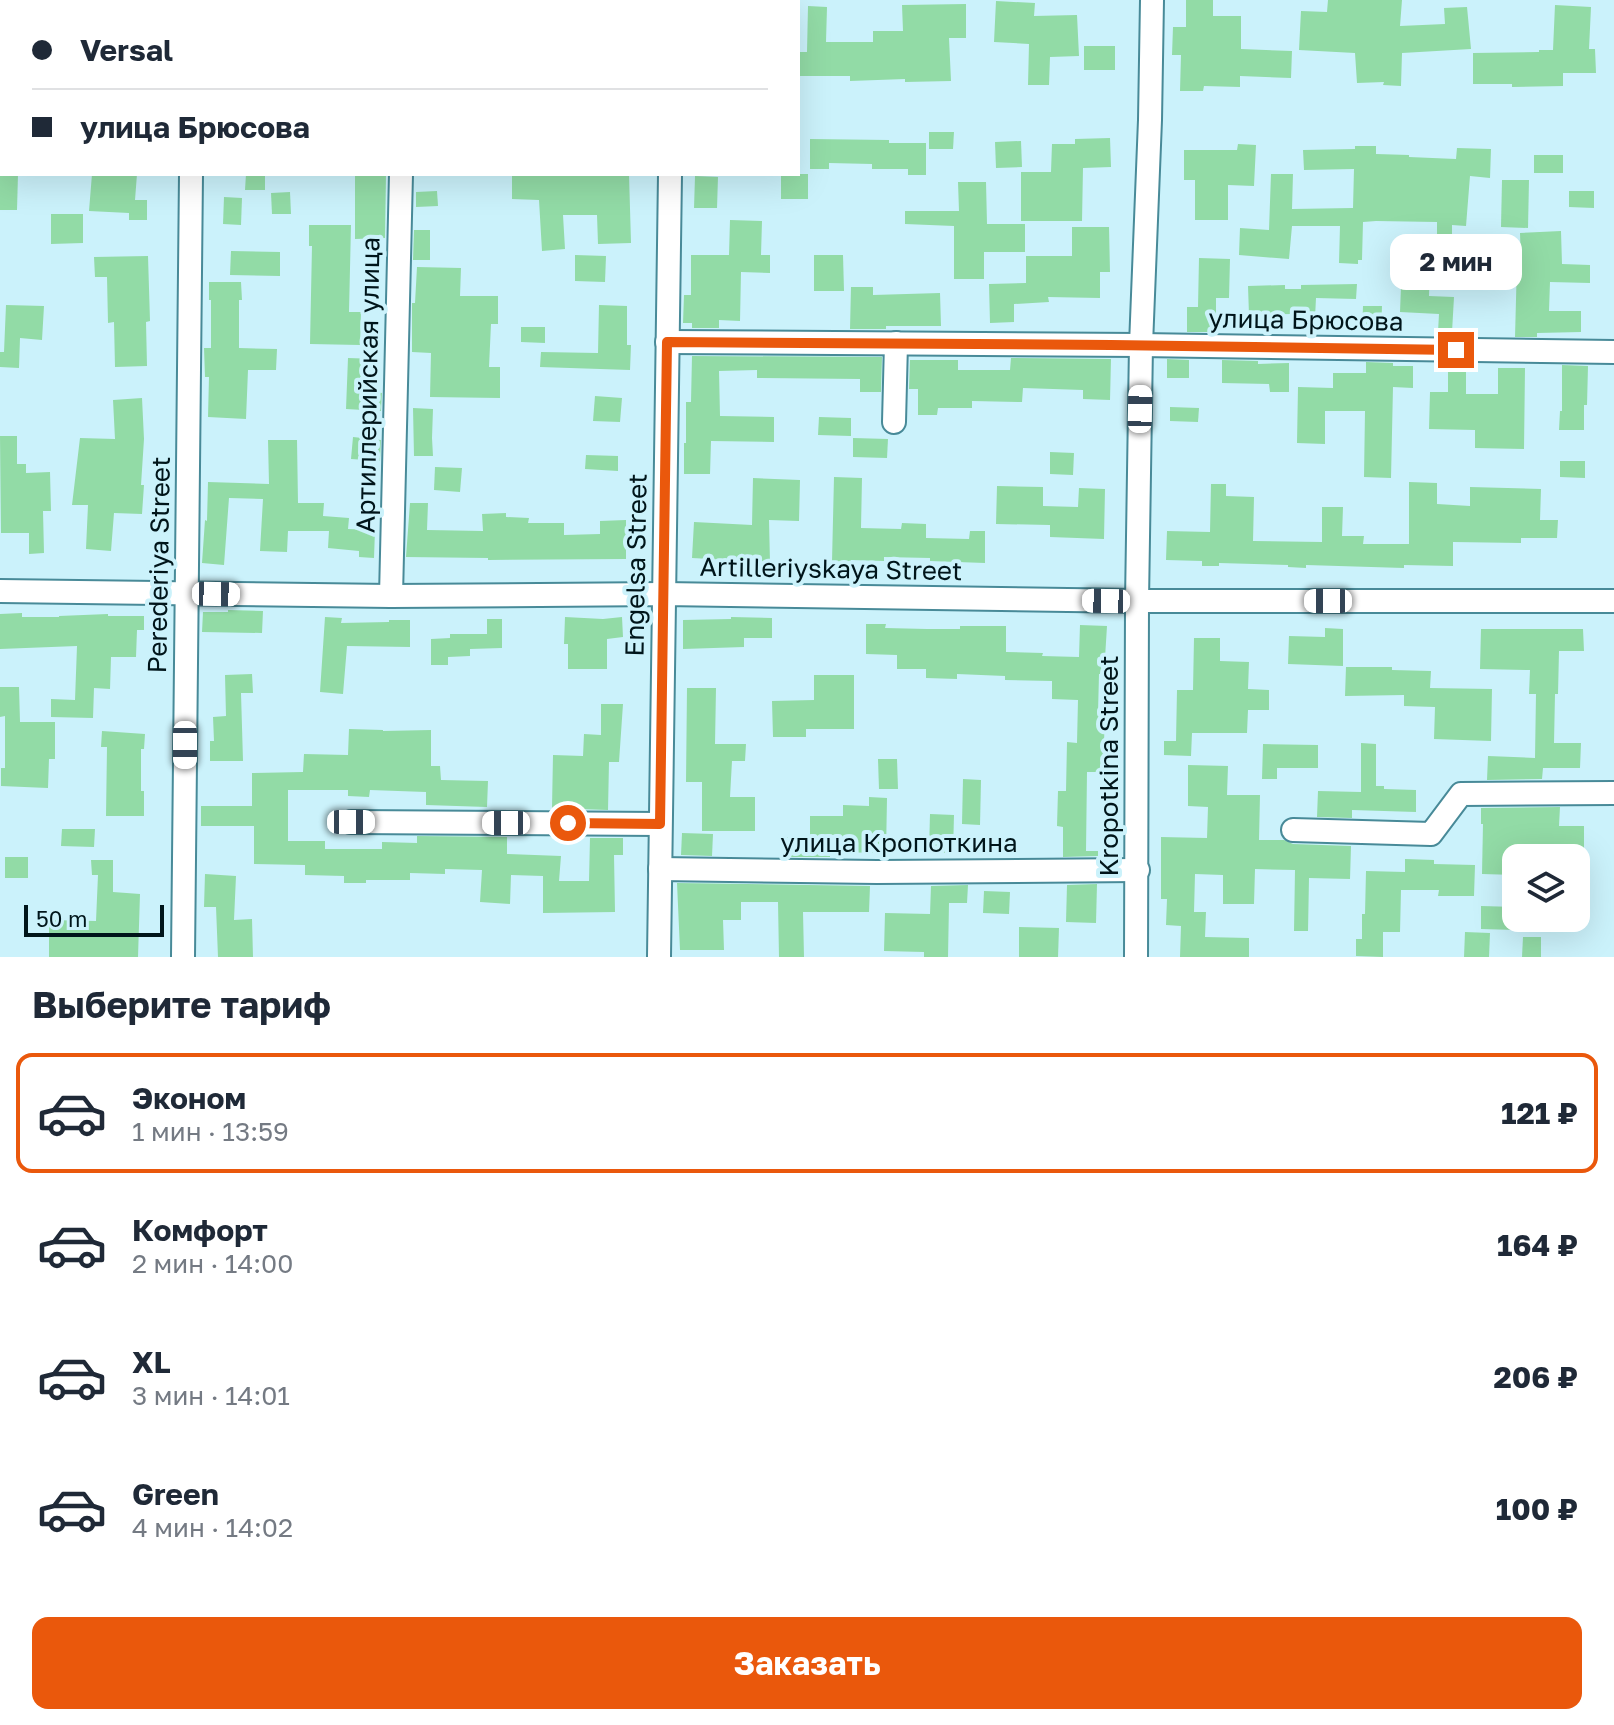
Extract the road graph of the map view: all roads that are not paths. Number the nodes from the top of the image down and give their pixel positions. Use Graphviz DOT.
graph roads {
  1 [pos="1152,0"];
  2 [pos="191,176"];
  3 [pos="401,176"];
  4 [pos="670,176"];
  5 [pos="667,342"];
  6 [pos="896,343"];
  7 [pos="1141,345"];
  8 [pos="1614,352"];
  9 [pos="894,422"];
  10 [pos="0,591"];
  11 [pos="187,594"];
  12 [pos="664,594"];
  13 [pos="391,596"];
  14 [pos="1137,601"];
  15 [pos="1614,601"];
  16 [pos="1614,793"];
  17 [pos="351,822"];
  18 [pos="660,824"];
  19 [pos="1293,830"];
  20 [pos="660,869"];
  21 [pos="1138,870"];
  22 [pos="183,957"];
  23 [pos="659,957"];
  24 [pos="1136,957"];
  1 -- 7 [label="street, Kropotkina Street"];
  2 -- 11 [label="street, Perederiya Street"];
  3 -- 13 [label="street, Артиллерийская улица"];
  4 -- 5 [label="street, Engelsa Street"];
  5 -- 6 [label="street"];
  5 -- 12 [label="street, Engelsa Street"];
  6 -- 7 [label="street"];
  6 -- 9 [label="street"];
  7 -- 8 [label="street, улица Брюсова"];
  7 -- 14 [label="street, Kropotkina Street"];
  10 -- 11 [label="street, Artilleriyskaya Street"];
  11 -- 13 [label="street, Artilleriyskaya Street"];
  11 -- 22 [label="street, Perederiya Street"];
  12 -- 13 [label="street, Artilleriyskaya Street"];
  12 -- 14 [label="street, Artilleriyskaya Street"];
  12 -- 18 [label="street, Engelsa Street"];
  14 -- 15 [label="street, Artilleriyskaya Street"];
  14 -- 21 [label="street, Kropotkina Street"];
  16 -- 19 [label="street"];
  17 -- 18 [label="street"];
  18 -- 20 [label="street, Engelsa Street"];
  20 -- 21 [label="street, улица Кропоткина"];
  20 -- 23 [label="street, Engelsa Street"];
  21 -- 24 [label="street, Kropotkina Street"];
}
